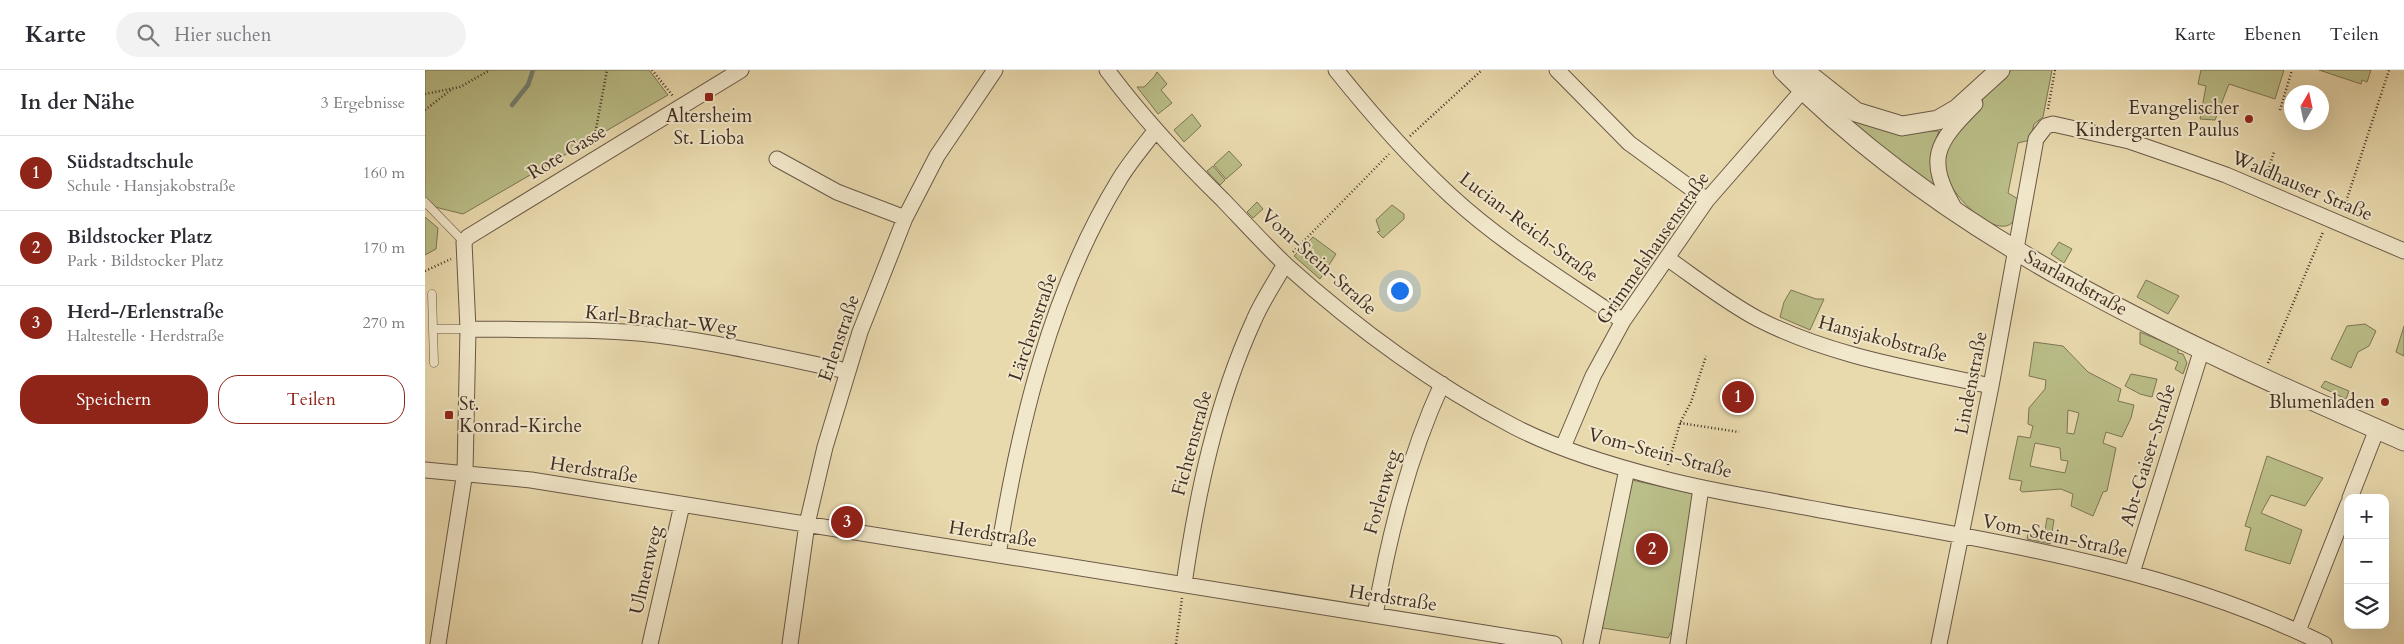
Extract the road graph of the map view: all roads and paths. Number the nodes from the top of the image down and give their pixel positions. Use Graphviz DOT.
graph roads {
  1 [pos="490,70"];
  2 [pos="607,70"];
  3 [pos="652,70"];
  4 [pos="995,70"];
  5 [pos="1107,70"];
  6 [pos="1336,70"];
  7 [pos="1482,70"];
  8 [pos="1557,70"];
  9 [pos="1783,70"];
  10 [pos="1803,70"];
  11 [pos="2055,70"];
  12 [pos="2292,70"];
  13 [pos="2389,70"];
  14 [pos="735,72"];
  15 [pos="1997,74"];
  16 [pos="452,89"];
  17 [pos="1803,90"];
  18 [pos="425,94"];
  19 [pos="683,105"];
  20 [pos="425,110"];
  21 [pos="2280,110"];
  22 [pos="2047,116"];
  23 [pos="2041,130"];
  24 [pos="1155,131"];
  25 [pos="1399,144"];
  26 [pos="2275,152"];
  27 [pos="777,159"];
  28 [pos="589,161"];
  29 [pos="2261,190"];
  30 [pos="1707,200"];
  31 [pos="425,202"];
  32 [pos="1958,215"];
  33 [pos="2341,217"];
  34 [pos="905,218"];
  35 [pos="2325,226"];
  36 [pos="464,248"];
  37 [pos="2016,249"];
  38 [pos="2404,251"];
  39 [pos="1667,258"];
  40 [pos="1285,264"];
  41 [pos="425,271"];
  42 [pos="432,294"];
  43 [pos="1623,321"];
  44 [pos="433,329"];
  45 [pos="468,329"];
  46 [pos="2202,349"];
  47 [pos="1705,356"];
  48 [pos="434,363"];
  49 [pos="2266,369"];
  50 [pos="847,371"];
  51 [pos="1441,384"];
  52 [pos="1991,386"];
  53 [pos="1680,423"];
  54 [pos="2377,429"];
  55 [pos="1739,432"];
  56 [pos="2404,441"];
  57 [pos="1563,447"];
  58 [pos="1627,469"];
  59 [pos="425,470"];
  60 [pos="465,472"];
  61 [pos="1664,479"];
  62 [pos="1701,488"];
  63 [pos="2352,494"];
  64 [pos="681,504"];
  65 [pos="2344,514"];
  66 [pos="807,524"];
  67 [pos="1961,537"];
  68 [pos="998,555"];
  69 [pos="2132,573"];
  70 [pos="1184,584"];
  71 [pos="1375,615"];
  72 [pos="2297,631"];
  73 [pos="438,644"];
  74 [pos="650,644"];
  75 [pos="790,644"];
  76 [pos="1176,644"];
  77 [pos="1554,644"];
  78 [pos="1591,644"];
  79 [pos="1678,644"];
  80 [pos="1939,644"];
  81 [pos="2324,644"];
  1 -- 16 [label="path"];
  2 -- 28 [label="path"];
  3 -- 19 [label="path"];
  4 -- 34 [label="street, Erlenstraße"];
  5 -- 24 [label="street, Vom-Stein-Straße"];
  6 -- 25 [label="street, Lucian-Reich-Straße"];
  7 -- 25 [label="path"];
  8 -- 30 [label="street"];
  9 -- 17 [label="street, Saarlandstraße"];
  10 -- 15 [label="street"];
  11 -- 22 [label="path"];
  12 -- 21 [label="path"];
  13 -- 33 [label="path"];
  14 -- 19 [label="street, Rote Gasse"];
  15 -- 32 [label="street"];
  16 -- 18 [label="path"];
  16 -- 20 [label="path"];
  17 -- 30 [label="street, Grimmelshausenstraße"];
  17 -- 32 [label="street, Saarlandstraße"];
  19 -- 28 [label="street, Rote Gasse"];
  23 -- 29 [label="street, Waldhauser Straße"];
  23 -- 37 [label="street, Lindenstraße"];
  24 -- 40 [label="street, Vom-Stein-Straße"];
  24 -- 68 [label="street, Lärchenstraße"];
  25 -- 40 [label="path"];
  25 -- 43 [label="street, Lucian-Reich-Straße"];
  26 -- 29 [label="path"];
  27 -- 34 [label="street"];
  28 -- 36 [label="street, Rote Gasse"];
  29 -- 38 [label="street, Waldhauser Straße"];
  30 -- 39 [label="street, Grimmelshausenstraße"];
  31 -- 36 [label="lane"];
  32 -- 37 [label="street, Saarlandstraße"];
  34 -- 50 [label="street, Erlenstraße"];
  35 -- 49 [label="path"];
  36 -- 41 [label="path"];
  36 -- 45 [label="street"];
  37 -- 46 [label="street, Saarlandstraße"];
  37 -- 52 [label="street, Lindenstraße"];
  39 -- 43 [label="street, Grimmelshausenstraße"];
  39 -- 52 [label="street, Hansjakobstraße"];
  40 -- 51 [label="street, Vom-Stein-Straße"];
  40 -- 70 [label="street, Fichtenstraße"];
  42 -- 44 [label="lane"];
  43 -- 57 [label="street, Grimmelshausenstraße"];
  44 -- 45 [label="lane"];
  44 -- 48 [label="lane"];
  45 -- 50 [label="street, Karl-Brachat-Weg"];
  45 -- 60 [label="street"];
  46 -- 54 [label="street, Saarlandstraße"];
  46 -- 69 [label="street, Abt-Gaiser-Straße"];
  47 -- 53 [label="path"];
  50 -- 66 [label="street, Erlenstraße"];
  51 -- 57 [label="street, Vom-Stein-Straße"];
  51 -- 71 [label="street, Forlenweg"];
  52 -- 67 [label="street, Lindenstraße"];
  53 -- 55 [label="path"];
  53 -- 61 [label="path"];
  54 -- 56 [label="street, Saarlandstraße"];
  54 -- 63 [label="street"];
  57 -- 58 [label="street, Vom-Stein-Straße"];
  58 -- 61 [label="street, Vom-Stein-Straße"];
  58 -- 78 [label="street"];
  59 -- 60 [label="street, Herdstraße"];
  60 -- 64 [label="street, Herdstraße"];
  60 -- 73 [label="street"];
  61 -- 62 [label="street, Vom-Stein-Straße"];
  62 -- 67 [label="street, Vom-Stein-Straße"];
  62 -- 79 [label="street"];
  64 -- 66 [label="street, Herdstraße"];
  64 -- 74 [label="street, Ulmenweg"];
  65 -- 72 [label="street"];
  66 -- 68 [label="street, Herdstraße"];
  66 -- 75 [label="street, Erlenstraße"];
  67 -- 69 [label="street, Vom-Stein-Straße"];
  67 -- 80 [label="street, Lindenstraße"];
  68 -- 70 [label="street, Herdstraße"];
  69 -- 72 [label="street, Vom-Stein-Straße"];
  70 -- 71 [label="street, Herdstraße"];
  70 -- 76 [label="path"];
  71 -- 77 [label="street, Herdstraße"];
  72 -- 81 [label="street, Vom-Stein-Straße"];
}
